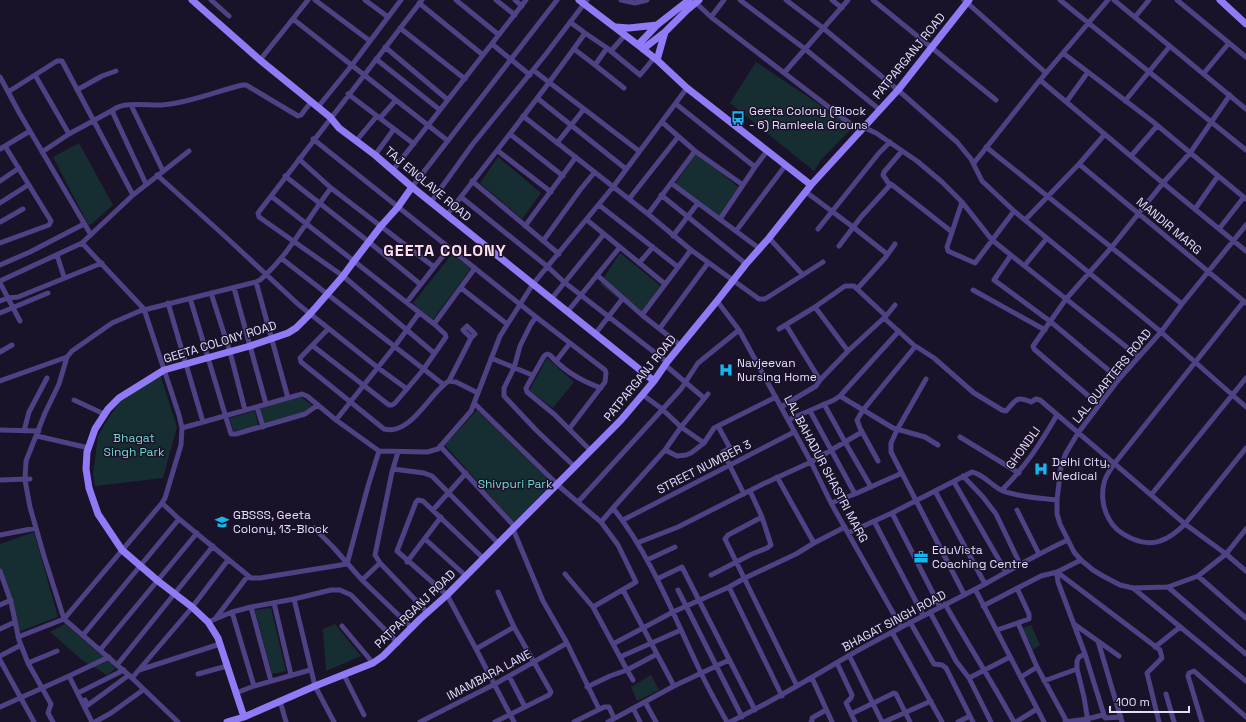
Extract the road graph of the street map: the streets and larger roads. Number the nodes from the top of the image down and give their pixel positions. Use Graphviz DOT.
graph roads {
  1 [pos="192,0"];
  2 [pos="211,0"];
  3 [pos="308,0"];
  4 [pos="315,0"];
  5 [pos="365,0"];
  6 [pos="401,0"];
  7 [pos="456,0"];
  8 [pos="496,0"];
  9 [pos="515,0"];
  10 [pos="526,0"];
  11 [pos="557,0"];
  12 [pos="621,0"];
  13 [pos="647,0"];
  14 [pos="724,0"];
  15 [pos="740,0"];
  16 [pos="786,0"];
  17 [pos="832,0"];
  18 [pos="848,0"];
  19 [pos="873,0"];
  20 [pos="1060,0"];
  21 [pos="1108,0"];
  22 [pos="1114,0"];
  23 [pos="1149,0"];
  24 [pos="1177,0"];
  25 [pos="1221,0"];
  26 [pos="583,1"];
  27 [pos="695,1"];
  28 [pos="967,1"];
  29 [pos="420,2"];
  30 [pos="522,6"];
  31 [pos="842,8"];
  32 [pos="515,15"];
  33 [pos="228,16"];
  34 [pos="711,17"];
  35 [pos="1135,17"];
  36 [pos="388,18"];
  37 [pos="293,19"];
  38 [pos="570,22"];
  39 [pos="1088,24"];
  40 [pos="1246,24"];
  41 [pos="657,26"];
  42 [pos="616,27"];
  43 [pos="400,28"];
  44 [pos="823,28"];
  45 [pos="665,32"];
  46 [pos="585,33"];
  47 [pos="499,35"];
  48 [pos="625,35"];
  49 [pos="370,41"];
  50 [pos="1229,43"];
  51 [pos="492,44"];
  52 [pos="1170,46"];
  53 [pos="385,47"];
  54 [pos="641,47"];
  55 [pos="931,47"];
  56 [pos="574,49"];
  57 [pos="805,49"];
  58 [pos="609,50"];
  59 [pos="1063,53"];
  60 [pos="483,55"];
  61 [pos="1246,56"];
  62 [pos="376,59"];
  63 [pos="656,59"];
  64 [pos="260,60"];
  65 [pos="511,60"];
  66 [pos="595,64"];
  67 [pos="352,65"];
  68 [pos="116,71"];
  69 [pos="1148,71"];
  70 [pos="531,72"];
  71 [pos="1088,72"];
  72 [pos="784,73"];
  73 [pos="1046,73"];
  74 [pos="1204,73"];
  75 [pos="35,75"];
  76 [pos="364,75"];
  77 [pos="0,77"];
  78 [pos="465,79"];
  79 [pos="1040,80"];
  80 [pos="549,82"];
  81 [pos="624,88"];
  82 [pos="687,88"];
  83 [pos="77,90"];
  84 [pos="898,90"];
  85 [pos="8,92"];
  86 [pos="348,94"];
  87 [pos="1230,95"];
  88 [pos="537,98"];
  89 [pos="396,100"];
  90 [pos="448,100"];
  91 [pos="996,100"];
  92 [pos="1125,100"];
  93 [pos="1067,101"];
  94 [pos="311,102"];
  95 [pos="676,104"];
  96 [pos="131,105"];
  97 [pos="318,107"];
  98 [pos="584,109"];
  99 [pos="113,110"];
  100 [pos="440,110"];
  101 [pos="880,110"];
  102 [pos="1246,110"];
  103 [pos="523,116"];
  104 [pos="379,117"];
  105 [pos="330,118"];
  106 [pos="93,120"];
  107 [pos="662,122"];
  108 [pos="1211,122"];
  109 [pos="428,125"];
  110 [pos="571,126"];
  111 [pos="1157,126"];
  112 [pos="394,129"];
  113 [pos="862,129"];
  114 [pos="30,131"];
  115 [pos="69,134"];
  116 [pos="510,134"];
  117 [pos="1105,134"];
  118 [pos="678,137"];
  119 [pos="314,139"];
  120 [pos="356,141"];
  121 [pos="448,141"];
  122 [pos="890,142"];
  123 [pos="557,143"];
  124 [pos="414,144"];
  125 [pos="986,147"];
  126 [pos="3,148"];
  127 [pos="1246,150"];
  128 [pos="189,151"];
  129 [pos="498,151"];
  130 [pos="639,151"];
  131 [pos="695,151"];
  132 [pos="767,151"];
  133 [pos="902,151"];
  134 [pos="42,152"];
  135 [pos="1190,153"];
  136 [pos="375,155"];
  137 [pos="1131,156"];
  138 [pos="576,157"];
  139 [pos="299,159"];
  140 [pos="974,163"];
  141 [pos="1079,164"];
  142 [pos="785,166"];
  143 [pos="755,167"];
  144 [pos="19,168"];
  145 [pos="626,169"];
  146 [pos="393,170"];
  147 [pos="163,171"];
  148 [pos="594,173"];
  149 [pos="157,176"];
  150 [pos="285,176"];
  151 [pos="562,176"];
  152 [pos="1218,176"];
  153 [pos="0,181"];
  154 [pos="472,181"];
  155 [pos="671,183"];
  156 [pos="1162,183"];
  157 [pos="146,184"];
  158 [pos="889,184"];
  159 [pos="28,185"];
  160 [pos="742,185"];
  161 [pos="811,185"];
  162 [pos="412,187"];
  163 [pos="613,187"];
  164 [pos="331,188"];
  165 [pos="551,192"];
  166 [pos="806,192"];
  167 [pos="132,195"];
  168 [pos="271,196"];
  169 [pos="661,196"];
  170 [pos="1048,196"];
  171 [pos="461,197"];
  172 [pos="1245,198"];
  173 [pos="629,199"];
  174 [pos="431,202"];
  175 [pos="962,202"];
  176 [pos="0,203"];
  177 [pos="320,203"];
  178 [pos="698,203"];
  179 [pos="598,205"];
  180 [pos="398,207"];
  181 [pos="23,209"];
  182 [pos="1195,209"];
  183 [pos="832,211"];
  184 [pos="1014,211"];
  185 [pos="1138,213"];
  186 [pos="648,214"];
  187 [pos="447,215"];
  188 [pos="687,217"];
  189 [pos="720,219"];
  190 [pos="587,220"];
  191 [pos="1025,220"];
  192 [pos="0,222"];
  193 [pos="306,223"];
  194 [pos="84,224"];
  195 [pos="1246,225"];
  196 [pos="381,226"];
  197 [pos="525,226"];
  198 [pos="854,227"];
  199 [pos="818,229"];
  200 [pos="1219,229"];
  201 [pos="736,231"];
  202 [pos="952,232"];
  203 [pos="604,234"];
  204 [pos="91,235"];
  205 [pos="673,235"];
  206 [pos="769,238"];
  207 [pos="1046,238"];
  208 [pos="992,240"];
  209 [pos="295,241"];
  210 [pos="543,241"];
  211 [pos="1234,241"];
  212 [pos="369,242"];
  213 [pos="0,243"];
  214 [pos="82,243"];
  215 [pos="895,244"];
  216 [pos="839,246"];
  217 [pos="620,247"];
  218 [pos="653,247"];
  219 [pos="449,248"];
  220 [pos="760,248"];
  221 [pos="1111,248"];
  222 [pos="691,250"];
  223 [pos="1246,251"];
  224 [pos="559,254"];
  225 [pos="887,254"];
  226 [pos="56,255"];
  227 [pos="1011,255"];
  228 [pos="281,258"];
  229 [pos="354,261"];
  230 [pos="823,262"];
  231 [pos="102,263"];
  232 [pos="639,263"];
  233 [pos="708,263"];
  234 [pos="746,264"];
  235 [pos="0,265"];
  236 [pos="1025,265"];
  237 [pos="434,267"];
  238 [pos="548,267"];
  239 [pos="678,267"];
  240 [pos="475,268"];
  241 [pos="1209,272"];
  242 [pos="1089,273"];
  243 [pos="266,275"];
  244 [pos="597,275"];
  245 [pos="803,275"];
  246 [pos="343,276"];
  247 [pos="64,277"];
  248 [pos="733,280"];
  249 [pos="0,282"];
  250 [pos="256,282"];
  251 [pos="564,282"];
  252 [pos="420,284"];
  253 [pos="533,284"];
  254 [pos="666,284"];
  255 [pos="234,288"];
  256 [pos="461,288"];
  257 [pos="857,289"];
  258 [pos="973,290"];
  259 [pos="48,293"];
  260 [pos="211,293"];
  261 [pos="327,294"];
  262 [pos="582,295"];
  263 [pos="8,298"];
  264 [pos="190,298"];
  265 [pos="552,298"];
  266 [pos="623,298"];
  267 [pos="1066,299"];
  268 [pos="0,301"];
  269 [pos="717,301"];
  270 [pos="407,302"];
  271 [pos="1245,302"];
  272 [pos="168,303"];
  273 [pos="520,304"];
  274 [pos="1182,304"];
  275 [pos="895,305"];
  276 [pos="815,307"];
  277 [pos="13,308"];
  278 [pos="144,309"];
  279 [pos="568,311"];
  280 [pos="0,313"];
  281 [pos="419,313"];
  282 [pos="310,314"];
  283 [pos="642,315"];
  284 [pos="609,316"];
  285 [pos="536,317"];
  286 [pos="885,317"];
  287 [pos="20,321"];
  288 [pos="1051,322"];
  289 [pos="434,324"];
  290 [pos="507,324"];
  291 [pos="786,325"];
  292 [pos="660,328"];
  293 [pos="328,329"];
  294 [pos="779,329"];
  295 [pos="407,330"];
  296 [pos="739,330"];
  297 [pos="1045,330"];
  298 [pos="899,331"];
  299 [pos="1161,332"];
  300 [pos="595,334"];
  301 [pos="471,338"];
  302 [pos="271,339"];
  303 [pos="570,343"];
  304 [pos="12,345"];
  305 [pos="680,345"];
  306 [pos="250,346"];
  307 [pos="313,346"];
  308 [pos="395,346"];
  309 [pos="916,347"];
  310 [pos="848,351"];
  311 [pos="0,352"];
  312 [pos="230,352"];
  313 [pos="434,353"];
  314 [pos="67,357"];
  315 [pos="1139,357"];
  316 [pos="491,358"];
  317 [pos="208,359"];
  318 [pos="556,361"];
  319 [pos="1195,362"];
  320 [pos="186,363"];
  321 [pos="666,363"];
  322 [pos="377,367"];
  323 [pos="514,368"];
  324 [pos="164,370"];
  325 [pos="423,370"];
  326 [pos="532,375"];
  327 [pos="47,378"];
  328 [pos="1246,378"];
  329 [pos="1,379"];
  330 [pos="926,379"];
  331 [pos="820,380"];
  332 [pos="1119,380"];
  333 [pos="449,381"];
  334 [pos="654,381"];
  335 [pos="685,382"];
  336 [pos="444,385"];
  337 [pos="363,386"];
  338 [pos="601,388"];
  339 [pos="407,389"];
  340 [pos="478,393"];
  341 [pos="708,394"];
  342 [pos="643,395"];
  343 [pos="1232,395"];
  344 [pos="840,396"];
  345 [pos="776,397"];
  346 [pos="288,398"];
  347 [pos="704,398"];
  348 [pos="74,400"];
  349 [pos="350,402"];
  350 [pos="474,403"];
  351 [pos="266,404"];
  352 [pos="824,404"];
  353 [pos="318,405"];
  354 [pos="1098,405"];
  355 [pos="257,407"];
  356 [pos="1246,407"];
  357 [pos="781,408"];
  358 [pos="662,409"];
  359 [pos="245,410"];
  360 [pos="810,410"];
  361 [pos="863,410"];
  362 [pos="104,414"];
  363 [pos="1057,415"];
  364 [pos="225,416"];
  365 [pos="336,420"];
  366 [pos="788,420"];
  367 [pos="203,422"];
  368 [pos="718,426"];
  369 [pos="263,427"];
  370 [pos="681,427"];
  371 [pos="182,428"];
  372 [pos="568,428"];
  373 [pos="0,430"];
  374 [pos="897,430"];
  375 [pos="24,431"];
  376 [pos="794,432"];
  377 [pos="862,432"];
  378 [pos="1078,433"];
  379 [pos="38,434"];
  380 [pos="960,437"];
  381 [pos="845,442"];
  382 [pos="704,443"];
  383 [pos="938,445"];
  384 [pos="440,446"];
  385 [pos="89,448"];
  386 [pos="1246,448"];
  387 [pos="665,450"];
  388 [pos="831,450"];
  389 [pos="379,451"];
  390 [pos="591,451"];
  391 [pos="398,452"];
  392 [pos="878,461"];
  393 [pos="810,462"];
  394 [pos="1114,464"];
  395 [pos="730,465"];
  396 [pos="575,467"];
  397 [pos="393,469"];
  398 [pos="466,473"];
  399 [pos="902,473"];
  400 [pos="1019,473"];
  401 [pos="964,476"];
  402 [pos="777,477"];
  403 [pos="28,479"];
  404 [pos="0,480"];
  405 [pos="954,482"];
  406 [pos="558,484"];
  407 [pos="871,487"];
  408 [pos="1002,490"];
  409 [pos="750,491"];
  410 [pos="935,491"];
  411 [pos="449,494"];
  412 [pos="744,494"];
  413 [pos="855,494"];
  414 [pos="1151,495"];
  415 [pos="916,500"];
  416 [pos="1057,500"];
  417 [pos="578,502"];
  418 [pos="162,503"];
  419 [pos="831,503"];
  420 [pos="613,508"];
  421 [pos="434,510"];
  422 [pos="1017,510"];
  423 [pos="892,513"];
  424 [pos="441,517"];
  425 [pos="762,517"];
  426 [pos="179,519"];
  427 [pos="623,520"];
  428 [pos="874,521"];
  429 [pos="601,522"];
  430 [pos="1185,524"];
  431 [pos="845,527"];
  432 [pos="36,528"];
  433 [pos="314,528"];
  434 [pos="514,528"];
  435 [pos="1246,529"];
  436 [pos="197,532"];
  437 [pos="848,533"];
  438 [pos="0,535"];
  439 [pos="425,539"];
  440 [pos="1068,540"];
  441 [pos="498,543"];
  442 [pos="814,543"];
  443 [pos="637,544"];
  444 [pos="213,546"];
  445 [pos="675,546"];
  446 [pos="122,550"];
  447 [pos="1039,554"];
  448 [pos="1226,554"];
  449 [pos="483,558"];
  450 [pos="228,560"];
  451 [pos="646,560"];
  452 [pos="1080,560"];
  453 [pos="407,562"];
  454 [pos="735,562"];
  455 [pos="380,563"];
  456 [pos="347,564"];
  457 [pos="1020,564"];
  458 [pos="140,566"];
  459 [pos="0,571"];
  460 [pos="1246,571"];
  461 [pos="1006,572"];
  462 [pos="1058,572"];
  463 [pos="565,574"];
  464 [pos="711,574"];
  465 [pos="247,576"];
  466 [pos="466,576"];
  467 [pos="1198,576"];
  468 [pos="744,578"];
  469 [pos="657,579"];
  470 [pos="362,580"];
  471 [pos="158,581"];
  472 [pos="985,584"];
  473 [pos="729,587"];
  474 [pos="1168,587"];
  475 [pos="1017,588"];
  476 [pos="1133,588"];
  477 [pos="975,589"];
  478 [pos="623,590"];
  479 [pos="678,590"];
  480 [pos="498,592"];
  481 [pos="175,594"];
  482 [pos="964,594"];
  483 [pos="447,595"];
  484 [pos="294,599"];
  485 [pos="11,600"];
  486 [pos="700,600"];
  487 [pos="274,603"];
  488 [pos="945,604"];
  489 [pos="0,605"];
  490 [pos="592,606"];
  491 [pos="686,606"];
  492 [pos="984,606"];
  493 [pos="192,607"];
  494 [pos="251,607"];
  495 [pos="940,607"];
  496 [pos="232,612"];
  497 [pos="427,612"];
  498 [pos="673,612"];
  499 [pos="930,612"];
  500 [pos="924,615"];
  501 [pos="1245,616"];
  502 [pos="64,619"];
  503 [pos="215,619"];
  504 [pos="15,622"];
  505 [pos="208,622"];
  506 [pos="910,622"];
  507 [pos="1074,623"];
  508 [pos="1018,624"];
  509 [pos="342,626"];
  510 [pos="514,627"];
  511 [pos="1180,627"];
  512 [pos="412,628"];
  513 [pos="644,628"];
  514 [pos="901,628"];
  515 [pos="0,629"];
  516 [pos="681,630"];
  517 [pos="997,630"];
  518 [pos="892,632"];
  519 [pos="84,635"];
  520 [pos="18,637"];
  521 [pos="1098,641"];
  522 [pos="398,642"];
  523 [pos="567,643"];
  524 [pos="651,643"];
  525 [pos="220,644"];
  526 [pos="613,644"];
  527 [pos="21,645"];
  528 [pos="1155,647"];
  529 [pos="476,649"];
  530 [pos="100,650"];
  531 [pos="57,651"];
  532 [pos="657,654"];
  533 [pos="1085,654"];
  534 [pos="1246,654"];
  535 [pos="849,655"];
  536 [pos="0,656"];
  537 [pos="1119,656"];
  538 [pos="109,657"];
  539 [pos="620,657"];
  540 [pos="1010,657"];
  541 [pos="0,660"];
  542 [pos="729,660"];
  543 [pos="535,662"];
  544 [pos="28,663"];
  545 [pos="373,663"];
  546 [pos="837,663"];
  547 [pos="117,664"];
  548 [pos="227,666"];
  549 [pos="716,667"];
  550 [pos="1037,667"];
  551 [pos="984,669"];
  552 [pos="1077,669"];
  553 [pos="124,670"];
  554 [pos="138,670"];
  555 [pos="310,670"];
  556 [pos="628,670"];
  557 [pos="198,674"];
  558 [pos="702,674"];
  559 [pos="291,675"];
  560 [pos="344,675"];
  561 [pos="69,676"];
  562 [pos="131,676"];
  563 [pos="509,676"];
  564 [pos="1021,677"];
  565 [pos="812,678"];
  566 [pos="968,678"];
  567 [pos="633,680"];
  568 [pos="1245,680"];
  569 [pos="271,681"];
  570 [pos="1044,681"];
  571 [pos="495,684"];
  572 [pos="254,686"];
  573 [pos="315,686"];
  574 [pos="674,686"];
  575 [pos="797,686"];
  576 [pos="587,687"];
  577 [pos="42,688"];
  578 [pos="143,690"];
  579 [pos="236,693"];
  580 [pos="78,694"];
  581 [pos="1166,694"];
  582 [pos="782,696"];
  583 [pos="20,697"];
  584 [pos="82,701"];
  585 [pos="280,701"];
  586 [pos="931,701"];
  587 [pos="645,702"];
  588 [pos="873,703"];
  589 [pos="0,707"];
  590 [pos="525,707"];
  591 [pos="633,708"];
  592 [pos="599,709"];
  593 [pos="1037,709"];
  594 [pos="755,710"];
  595 [pos="826,710"];
  596 [pos="906,713"];
  597 [pos="510,714"];
  598 [pos="851,714"];
  599 [pos="1103,714"];
  600 [pos="364,715"];
  601 [pos="742,716"];
  602 [pos="970,716"];
  603 [pos="244,717"];
  604 [pos="1246,717"];
  605 [pos="617,719"];
  606 [pos="1087,720"];
  607 [pos="1122,720"];
  608 [pos="909,721"];
  609 [pos="34,722"];
  610 [pos="53,722"];
  611 [pos="94,722"];
  612 [pos="178,722"];
  613 [pos="227,722"];
  614 [pos="286,722"];
  615 [pos="334,722"];
  616 [pos="420,722"];
  617 [pos="495,722"];
  618 [pos="514,722"];
  619 [pos="574,722"];
  620 [pos="608,722"];
  621 [pos="640,722"];
  622 [pos="656,722"];
  623 [pos="727,722"];
  624 [pos="730,722"];
  625 [pos="811,722"];
  626 [pos="832,722"];
  627 [pos="855,722"];
  628 [pos="883,722"];
  629 [pos="942,722"];
  630 [pos="958,722"];
  631 [pos="973,722"];
  632 [pos="991,722"];
  633 [pos="1015,722"];
  634 [pos="1044,722"];
  635 [pos="1066,722"];
  636 [pos="1159,722"];
  637 [pos="1174,722"];
  638 [pos="1202,722"];
  1 -- 64 [label="street, TAJ ENCLAVE ROAD"];
  2 -- 33 [label="street"];
  3 -- 37 [label="street"];
  4 -- 49 [label="street"];
  5 -- 36 [label="street"];
  6 -- 36 [label="street"];
  7 -- 47 [label="street"];
  8 -- 32 [label="street"];
  9 -- 30 [label="street"];
  10 -- 30 [label="street"];
  11 -- 65 [label="street"];
  12 -- 13 [label="street"];
  14 -- 34 [label="street"];
  15 -- 57 [label="street"];
  16 -- 44 [label="street"];
  17 -- 31 [label="street"];
  18 -- 31 [label="street"];
  19 -- 55 [label="street"];
  20 -- 39 [label="street"];
  21 -- 39 [label="street"];
  22 -- 35 [label="street"];
  23 -- 35 [label="street"];
  24 -- 50 [label="street"];
  25 -- 40 [label="street"];
  26 -- 38 [label="street"];
  26 -- 42 [label="street"];
  27 -- 34 [label="street"];
  27 -- 41 [label="street"];
  27 -- 45 [label="street"];
  28 -- 55 [label="street, PATPARGANJ ROAD"];
  28 -- 73 [label="street"];
  29 -- 43 [label="street"];
  29 -- 60 [label="street"];
  30 -- 32 [label="street"];
  31 -- 44 [label="street"];
  32 -- 47 [label="street"];
  34 -- 72 [label="street"];
  35 -- 52 [label="street"];
  36 -- 49 [label="street"];
  37 -- 64 [label="street"];
  37 -- 67 [label="street"];
  38 -- 46 [label="street"];
  38 -- 70 [label="street"];
  39 -- 59 [label="street"];
  39 -- 69 [label="street"];
  41 -- 42 [label="street"];
  41 -- 54 [label="street"];
  42 -- 48 [label="street"];
  43 -- 53 [label="street"];
  43 -- 78 [label="street"];
  44 -- 57 [label="street"];
  44 -- 84 [label="street"];
  45 -- 54 [label="street"];
  45 -- 63 [label="street"];
  46 -- 56 [label="street"];
  46 -- 58 [label="street"];
  47 -- 51 [label="street"];
  48 -- 54 [label="street"];
  48 -- 58 [label="street"];
  49 -- 67 [label="street"];
  50 -- 61 [label="street"];
  50 -- 74 [label="street"];
  51 -- 60 [label="street"];
  51 -- 65 [label="street"];
  52 -- 69 [label="street"];
  52 -- 74 [label="street"];
  53 -- 62 [label="street"];
  53 -- 90 [label="street"];
  54 -- 63 [label="street"];
  55 -- 84 [label="street, PATPARGANJ ROAD"];
  55 -- 91 [label="street"];
  56 -- 66 [label="street"];
  56 -- 80 [label="street"];
  57 -- 72 [label="street"];
  57 -- 101 [label="street"];
  58 -- 63 [label="street"];
  58 -- 66 [label="street"];
  59 -- 71 [label="street"];
  59 -- 73 [label="street"];
  60 -- 78 [label="street"];
  62 -- 76 [label="street"];
  62 -- 100 [label="street"];
  63 -- 82 [label="street"];
  64 -- 94 [label="street, TAJ ENCLAVE ROAD"];
  65 -- 70 [label="street"];
  65 -- 121 [label="street"];
  66 -- 81 [label="street"];
  67 -- 76 [label="street"];
  67 -- 97 [label="street"];
  68 -- 83 [label="street"];
  69 -- 92 [label="street"];
  69 -- 108 [label="street"];
  70 -- 80 [label="street"];
  70 -- 174 [label="street"];
  71 -- 92 [label="street"];
  71 -- 93 [label="street"];
  72 -- 113 [label="street"];
  73 -- 79 [label="street"];
  74 -- 87 [label="street"];
  75 -- 83 [label="street"];
  75 -- 85 [label="street"];
  75 -- 115 [label="street"];
  76 -- 86 [label="street"];
  76 -- 89 [label="street"];
  77 -- 85 [label="street"];
  78 -- 90 [label="street"];
  79 -- 93 [label="street"];
  79 -- 125 [label="street"];
  80 -- 88 [label="street"];
  80 -- 98 [label="street"];
  82 -- 95 [label="street"];
  82 -- 132 [label="street"];
  83 -- 106 [label="street"];
  84 -- 101 [label="street, PATPARGANJ ROAD"];
  84 -- 140 [label="street"];
  85 -- 114 [label="street"];
  86 -- 104 [label="street"];
  86 -- 105 [label="street"];
  87 -- 102 [label="street"];
  87 -- 108 [label="street"];
  88 -- 103 [label="street"];
  88 -- 110 [label="street"];
  89 -- 104 [label="street"];
  89 -- 109 [label="street"];
  90 -- 100 [label="street"];
  92 -- 111 [label="street"];
  93 -- 117 [label="street"];
  94 -- 96 [label="street"];
  94 -- 97 [label="street, TAJ ENCLAVE ROAD"];
  95 -- 107 [label="street"];
  95 -- 143 [label="street"];
  96 -- 99 [label="street"];
  96 -- 147 [label="street"];
  97 -- 105 [label="street, TAJ ENCLAVE ROAD"];
  98 -- 110 [label="street"];
  98 -- 130 [label="street"];
  99 -- 106 [label="street"];
  99 -- 157 [label="street"];
  100 -- 109 [label="street"];
  101 -- 113 [label="street, PATPARGANJ ROAD"];
  103 -- 116 [label="street"];
  103 -- 123 [label="street"];
  104 -- 112 [label="street"];
  104 -- 120 [label="street"];
  105 -- 119 [label="street"];
  105 -- 120 [label="street, TAJ ENCLAVE ROAD"];
  106 -- 115 [label="street"];
  106 -- 167 [label="street"];
  107 -- 118 [label="street"];
  107 -- 130 [label="street"];
  108 -- 127 [label="street"];
  108 -- 135 [label="street"];
  109 -- 121 [label="street"];
  109 -- 124 [label="street"];
  110 -- 123 [label="street"];
  110 -- 145 [label="street"];
  111 -- 135 [label="street"];
  111 -- 137 [label="street"];
  112 -- 124 [label="street"];
  112 -- 136 [label="street"];
  113 -- 122 [label="street"];
  113 -- 161 [label="street, PATPARGANJ ROAD"];
  114 -- 126 [label="street"];
  114 -- 134 [label="street"];
  115 -- 134 [label="street"];
  116 -- 129 [label="street"];
  116 -- 151 [label="street"];
  117 -- 137 [label="street"];
  117 -- 141 [label="street"];
  118 -- 131 [label="street"];
  118 -- 173 [label="street"];
  119 -- 139 [label="street"];
  119 -- 180 [label="street"];
  120 -- 136 [label="street, TAJ ENCLAVE ROAD"];
  121 -- 162 [label="street"];
  122 -- 133 [label="street"];
  122 -- 183 [label="street"];
  123 -- 138 [label="street"];
  124 -- 146 [label="street"];
  125 -- 140 [label="street"];
  125 -- 170 [label="street"];
  126 -- 144 [label="street"];
  128 -- 147 [label="street"];
  129 -- 154 [label="street"];
  129 -- 165 [label="street"];
  130 -- 145 [label="street"];
  131 -- 155 [label="street"];
  131 -- 160 [label="street"];
  132 -- 142 [label="street"];
  132 -- 143 [label="street"];
  133 -- 158 [label="street"];
  133 -- 175 [label="street"];
  134 -- 194 [label="street"];
  135 -- 152 [label="street"];
  135 -- 156 [label="street"];
  136 -- 146 [label="street, TAJ ENCLAVE ROAD"];
  137 -- 156 [label="street"];
  138 -- 148 [label="street"];
  138 -- 151 [label="street"];
  139 -- 150 [label="street"];
  139 -- 164 [label="street"];
  140 -- 184 [label="street"];
  141 -- 170 [label="street"];
  141 -- 185 [label="street, MANDIR MARG"];
  142 -- 161 [label="street"];
  142 -- 201 [label="street"];
  143 -- 160 [label="street"];
  144 -- 153 [label="street"];
  144 -- 159 [label="street"];
  145 -- 163 [label="street"];
  146 -- 162 [label="street, TAJ ENCLAVE ROAD"];
  147 -- 149 [label="street"];
  148 -- 163 [label="street"];
  148 -- 210 [label="street"];
  149 -- 157 [label="street"];
  149 -- 243 [label="street"];
  150 -- 168 [label="street"];
  150 -- 177 [label="street"];
  151 -- 165 [label="street"];
  152 -- 172 [label="street"];
  152 -- 182 [label="street"];
  154 -- 171 [label="street"];
  154 -- 197 [label="street"];
  155 -- 169 [label="street"];
  155 -- 178 [label="street"];
  156 -- 182 [label="street"];
  156 -- 185 [label="street"];
  157 -- 167 [label="street"];
  158 -- 198 [label="street"];
  158 -- 202 [label="street"];
  159 -- 176 [label="street"];
  159 -- 213 [label="street"];
  160 -- 189 [label="street"];
  161 -- 166 [label="street, PATPARGANJ ROAD"];
  162 -- 174 [label="street, TAJ ENCLAVE ROAD"];
  162 -- 180 [label="street, GEETA COLONY ROAD"];
  163 -- 173 [label="street"];
  163 -- 179 [label="street"];
  164 -- 177 [label="street"];
  164 -- 196 [label="street"];
  165 -- 197 [label="street"];
  166 -- 183 [label="street"];
  166 -- 206 [label="street, PATPARGANJ ROAD"];
  167 -- 204 [label="street"];
  168 -- 193 [label="street"];
  168 -- 209 [label="street"];
  169 -- 186 [label="street"];
  169 -- 188 [label="street"];
  170 -- 191 [label="street"];
  170 -- 221 [label="street"];
  171 -- 187 [label="street"];
  171 -- 238 [label="street"];
  172 -- 200 [label="street"];
  173 -- 186 [label="street"];
  174 -- 187 [label="street, TAJ ENCLAVE ROAD"];
  175 -- 202 [label="street"];
  175 -- 208 [label="street"];
  177 -- 193 [label="street"];
  177 -- 212 [label="street"];
  178 -- 188 [label="street"];
  178 -- 189 [label="street"];
  179 -- 190 [label="street"];
  179 -- 218 [label="street"];
  180 -- 196 [label="street, GEETA COLONY ROAD"];
  180 -- 219 [label="street"];
  181 -- 192 [label="street"];
  182 -- 200 [label="street"];
  183 -- 198 [label="street"];
  183 -- 199 [label="street"];
  184 -- 191 [label="street"];
  184 -- 208 [label="street"];
  185 -- 221 [label="street"];
  185 -- 241 [label="street, MANDIR MARG"];
  186 -- 205 [label="street"];
  187 -- 253 [label="street, TAJ ENCLAVE ROAD"];
  188 -- 205 [label="street"];
  188 -- 234 [label="street"];
  189 -- 201 [label="street"];
  190 -- 203 [label="street"];
  190 -- 224 [label="street"];
  191 -- 207 [label="street"];
  193 -- 209 [label="street"];
  193 -- 229 [label="street"];
  194 -- 204 [label="street"];
  194 -- 235 [label="street"];
  195 -- 211 [label="street, LAL QUARTERS ROAD"];
  196 -- 212 [label="street, GEETA COLONY ROAD"];
  196 -- 237 [label="street"];
  197 -- 210 [label="street"];
  198 -- 216 [label="street"];
  198 -- 225 [label="street"];
  200 -- 211 [label="street"];
  201 -- 220 [label="street"];
  202 -- 208 [label="street"];
  203 -- 217 [label="street"];
  203 -- 251 [label="street"];
  204 -- 214 [label="street"];
  205 -- 222 [label="street"];
  206 -- 220 [label="street, PATPARGANJ ROAD"];
  206 -- 245 [label="street"];
  207 -- 236 [label="street"];
  207 -- 242 [label="street"];
  208 -- 227 [label="street"];
  209 -- 228 [label="street"];
  209 -- 246 [label="street"];
  210 -- 224 [label="street"];
  211 -- 223 [label="street"];
  211 -- 241 [label="street, LAL QUARTERS ROAD"];
  212 -- 229 [label="street, GEETA COLONY ROAD"];
  212 -- 252 [label="street"];
  214 -- 226 [label="street"];
  214 -- 231 [label="street"];
  215 -- 225 [label="street"];
  217 -- 232 [label="street"];
  217 -- 244 [label="street"];
  218 -- 232 [label="street"];
  218 -- 239 [label="street"];
  219 -- 237 [label="street"];
  219 -- 240 [label="street"];
  220 -- 234 [label="street, PATPARGANJ ROAD"];
  221 -- 242 [label="street"];
  221 -- 274 [label="street"];
  222 -- 233 [label="street"];
  222 -- 239 [label="street"];
  224 -- 238 [label="street"];
  225 -- 257 [label="street"];
  226 -- 247 [label="street"];
  226 -- 249 [label="street"];
  227 -- 236 [label="street"];
  227 -- 288 [label="street"];
  228 -- 243 [label="street"];
  228 -- 261 [label="street"];
  229 -- 246 [label="street, GEETA COLONY ROAD"];
  229 -- 270 [label="street"];
  230 -- 245 [label="street"];
  231 -- 247 [label="street"];
  231 -- 278 [label="street"];
  232 -- 254 [label="street"];
  233 -- 248 [label="street"];
  233 -- 292 [label="street"];
  234 -- 248 [label="street, PATPARGANJ ROAD"];
  236 -- 267 [label="street"];
  237 -- 252 [label="street"];
  238 -- 251 [label="street"];
  238 -- 253 [label="street"];
  239 -- 254 [label="street"];
  240 -- 256 [label="street"];
  240 -- 273 [label="street"];
  241 -- 271 [label="street, MANDIR MARG"];
  241 -- 274 [label="street, LAL QUARTERS ROAD"];
  242 -- 267 [label="street"];
  242 -- 299 [label="street"];
  243 -- 250 [label="street"];
  243 -- 282 [label="street"];
  244 -- 262 [label="street"];
  244 -- 266 [label="street"];
  245 -- 248 [label="street"];
  246 -- 261 [label="street, GEETA COLONY ROAD"];
  246 -- 295 [label="street"];
  247 -- 263 [label="street"];
  248 -- 269 [label="street, PATPARGANJ ROAD"];
  249 -- 263 [label="street"];
  250 -- 255 [label="street"];
  250 -- 302 [label="street"];
  251 -- 262 [label="street"];
  251 -- 265 [label="street"];
  252 -- 270 [label="street"];
  253 -- 265 [label="street, TAJ ENCLAVE ROAD"];
  253 -- 273 [label="street"];
  254 -- 283 [label="street"];
  255 -- 260 [label="street"];
  255 -- 306 [label="street"];
  256 -- 289 [label="street"];
  256 -- 290 [label="street"];
  257 -- 276 [label="street"];
  257 -- 286 [label="street"];
  258 -- 297 [label="street"];
  259 -- 277 [label="street"];
  260 -- 264 [label="street"];
  260 -- 312 [label="street"];
  261 -- 282 [label="street, GEETA COLONY ROAD"];
  261 -- 308 [label="street"];
  262 -- 279 [label="street"];
  262 -- 284 [label="street"];
  263 -- 268 [label="street"];
  263 -- 277 [label="street"];
  264 -- 272 [label="street"];
  264 -- 317 [label="street"];
  265 -- 279 [label="street, TAJ ENCLAVE ROAD"];
  266 -- 283 [label="street"];
  266 -- 284 [label="street"];
  267 -- 288 [label="street"];
  267 -- 315 [label="street"];
  269 -- 296 [label="street, LAL BAHADUR SHASTRI MARG"];
  269 -- 305 [label="street, PATPARGANJ ROAD"];
  270 -- 281 [label="street"];
  271 -- 319 [label="street"];
  272 -- 278 [label="street"];
  272 -- 320 [label="street"];
  273 -- 285 [label="street"];
  273 -- 290 [label="street"];
  274 -- 299 [label="street, LAL QUARTERS ROAD"];
  275 -- 286 [label="street"];
  276 -- 291 [label="street"];
  276 -- 310 [label="street"];
  277 -- 280 [label="street"];
  277 -- 287 [label="street"];
  278 -- 314 [label="street"];
  278 -- 324 [label="street"];
  279 -- 300 [label="street, TAJ ENCLAVE ROAD"];
  281 -- 289 [label="street"];
  281 -- 295 [label="street"];
  282 -- 293 [label="street"];
  282 -- 302 [label="street, GEETA COLONY ROAD"];
  283 -- 292 [label="street"];
  284 -- 300 [label="street"];
  284 -- 321 [label="street"];
  285 -- 303 [label="street"];
  285 -- 323 [label="street"];
  286 -- 298 [label="street"];
  286 -- 310 [label="street"];
  288 -- 297 [label="street"];
  288 -- 332 [label="street"];
  289 -- 313 [label="street"];
  290 -- 316 [label="street"];
  291 -- 294 [label="street"];
  291 -- 331 [label="street"];
  292 -- 305 [label="street"];
  293 -- 307 [label="street"];
  293 -- 322 [label="street"];
  295 -- 308 [label="street"];
  295 -- 313 [label="street"];
  296 -- 335 [label="street"];
  296 -- 345 [label="street, LAL BAHADUR SHASTRI MARG"];
  297 -- 354 [label="street"];
  298 -- 309 [label="street"];
  298 -- 344 [label="street"];
  299 -- 315 [label="street, LAL QUARTERS ROAD"];
  299 -- 319 [label="street"];
  300 -- 334 [label="street, TAJ ENCLAVE ROAD"];
  301 -- 333 [label="street"];
  302 -- 306 [label="street, GEETA COLONY ROAD"];
  302 -- 346 [label="street"];
  303 -- 318 [label="street"];
  303 -- 338 [label="street"];
  304 -- 311 [label="street"];
  305 -- 321 [label="street, PATPARGANJ ROAD"];
  306 -- 312 [label="street, GEETA COLONY ROAD"];
  306 -- 351 [label="street"];
  307 -- 337 [label="street"];
  307 -- 349 [label="street"];
  308 -- 322 [label="street"];
  308 -- 325 [label="street"];
  309 -- 361 [label="street"];
  309 -- 363 [label="street"];
  310 -- 331 [label="street"];
  312 -- 317 [label="street, GEETA COLONY ROAD"];
  312 -- 359 [label="street"];
  313 -- 325 [label="street"];
  314 -- 329 [label="street"];
  314 -- 379 [label="street"];
  315 -- 332 [label="street, LAL QUARTERS ROAD"];
  316 -- 323 [label="street"];
  316 -- 340 [label="street"];
  317 -- 320 [label="street, GEETA COLONY ROAD"];
  317 -- 364 [label="street"];
  318 -- 326 [label="street"];
  318 -- 338 [label="street"];
  319 -- 343 [label="street"];
  319 -- 394 [label="street"];
  320 -- 324 [label="street, GEETA COLONY ROAD"];
  320 -- 367 [label="street"];
  321 -- 334 [label="street, PATPARGANJ ROAD"];
  321 -- 335 [label="street"];
  322 -- 337 [label="street"];
  322 -- 339 [label="street"];
  323 -- 326 [label="street"];
  323 -- 396 [label="street"];
  324 -- 362 [label="street, GEETA COLONY ROAD"];
  324 -- 371 [label="street"];
  325 -- 336 [label="street"];
  325 -- 339 [label="street"];
  326 -- 372 [label="street"];
  327 -- 375 [label="street"];
  328 -- 343 [label="street"];
  330 -- 374 [label="street"];
  331 -- 357 [label="street"];
  332 -- 354 [label="street, LAL QUARTERS ROAD"];
  333 -- 336 [label="street"];
  333 -- 340 [label="street"];
  334 -- 342 [label="street, PATPARGANJ ROAD"];
  335 -- 347 [label="street"];
  335 -- 358 [label="street"];
  336 -- 349 [label="street"];
  337 -- 339 [label="street"];
  337 -- 349 [label="street"];
  338 -- 372 [label="street"];
  340 -- 350 [label="street"];
  341 -- 347 [label="street"];
  342 -- 358 [label="street"];
  342 -- 390 [label="street, PATPARGANJ ROAD"];
  343 -- 356 [label="street"];
  343 -- 414 [label="street"];
  344 -- 352 [label="street"];
  344 -- 361 [label="street"];
  345 -- 357 [label="street, LAL BAHADUR SHASTRI MARG"];
  345 -- 368 [label="street"];
  346 -- 351 [label="street"];
  346 -- 353 [label="street"];
  347 -- 370 [label="street"];
  348 -- 362 [label="street"];
  349 -- 365 [label="street"];
  350 -- 384 [label="street"];
  350 -- 406 [label="street"];
  351 -- 355 [label="street"];
  352 -- 360 [label="street"];
  352 -- 381 [label="street"];
  353 -- 365 [label="street"];
  353 -- 369 [label="street"];
  354 -- 378 [label="street, LAL QUARTERS ROAD"];
  355 -- 359 [label="street"];
  355 -- 369 [label="street"];
  357 -- 366 [label="street, LAL BAHADUR SHASTRI MARG"];
  358 -- 370 [label="street"];
  358 -- 417 [label="street"];
  359 -- 364 [label="street"];
  360 -- 366 [label="street"];
  360 -- 388 [label="street"];
  361 -- 374 [label="street"];
  361 -- 377 [label="street"];
  362 -- 385 [label="street, GEETA COLONY ROAD"];
  363 -- 378 [label="street"];
  363 -- 400 [label="street, GHONDLI"];
  364 -- 367 [label="street"];
  364 -- 369 [label="street"];
  365 -- 389 [label="street"];
  366 -- 376 [label="street, LAL BAHADUR SHASTRI MARG"];
  367 -- 371 [label="street"];
  368 -- 382 [label="street"];
  368 -- 395 [label="street"];
  370 -- 382 [label="street"];
  370 -- 387 [label="street"];
  371 -- 418 [label="street"];
  372 -- 390 [label="street"];
  373 -- 375 [label="street"];
  374 -- 383 [label="street"];
  374 -- 399 [label="street"];
  375 -- 379 [label="street"];
  376 -- 393 [label="street, LAL BAHADUR SHASTRI MARG"];
  376 -- 395 [label="street, STREET NUMBER 3"];
  377 -- 381 [label="street"];
  377 -- 392 [label="street"];
  378 -- 394 [label="street"];
  378 -- 416 [label="street, LAL QUARTERS ROAD"];
  379 -- 385 [label="street"];
  379 -- 403 [label="street"];
  380 -- 400 [label="street"];
  381 -- 388 [label="street"];
  381 -- 407 [label="street"];
  382 -- 387 [label="street"];
  384 -- 391 [label="street"];
  384 -- 398 [label="street"];
  385 -- 446 [label="street, GEETA COLONY ROAD"];
  386 -- 430 [label="street"];
  387 -- 420 [label="street"];
  388 -- 393 [label="street"];
  388 -- 413 [label="street"];
  389 -- 391 [label="street"];
  389 -- 456 [label="street"];
  390 -- 396 [label="street, PATPARGANJ ROAD"];
  391 -- 397 [label="street"];
  393 -- 402 [label="street"];
  393 -- 419 [label="street, LAL BAHADUR SHASTRI MARG"];
  394 -- 414 [label="street"];
  394 -- 430 [label="street"];
  395 -- 412 [label="street"];
  395 -- 427 [label="street, STREET NUMBER 3"];
  396 -- 406 [label="street, PATPARGANJ ROAD"];
  397 -- 411 [label="street"];
  397 -- 455 [label="street"];
  398 -- 411 [label="street"];
  398 -- 434 [label="street"];
  399 -- 407 [label="street"];
  399 -- 415 [label="street"];
  400 -- 408 [label="street, GHONDLI"];
  401 -- 405 [label="street"];
  401 -- 408 [label="street"];
  401 -- 457 [label="street"];
  402 -- 409 [label="street"];
  402 -- 442 [label="street"];
  403 -- 404 [label="street"];
  403 -- 432 [label="street"];
  405 -- 410 [label="street"];
  405 -- 461 [label="street"];
  406 -- 417 [label="street"];
  406 -- 434 [label="street, PATPARGANJ ROAD"];
  407 -- 413 [label="street"];
  408 -- 416 [label="street"];
  409 -- 412 [label="street"];
  409 -- 425 [label="street"];
  410 -- 415 [label="street"];
  410 -- 472 [label="street"];
  411 -- 421 [label="street"];
  411 -- 441 [label="street"];
  412 -- 443 [label="street"];
  413 -- 419 [label="street"];
  414 -- 430 [label="street"];
  415 -- 423 [label="street"];
  415 -- 482 [label="street"];
  416 -- 440 [label="street, LAL QUARTERS ROAD"];
  417 -- 429 [label="street"];
  418 -- 426 [label="street"];
  418 -- 446 [label="street"];
  419 -- 431 [label="street, LAL BAHADUR SHASTRI MARG"];
  420 -- 427 [label="street"];
  420 -- 429 [label="street"];
  421 -- 424 [label="street"];
  421 -- 453 [label="street"];
  422 -- 447 [label="street"];
  423 -- 428 [label="street"];
  423 -- 495 [label="street"];
  424 -- 439 [label="street"];
  424 -- 449 [label="street"];
  425 -- 454 [label="street"];
  425 -- 454 [label="street"];
  426 -- 436 [label="street"];
  426 -- 458 [label="street"];
  427 -- 443 [label="street"];
  428 -- 437 [label="street"];
  428 -- 500 [label="street"];
  429 -- 478 [label="street"];
  430 -- 448 [label="street"];
  431 -- 437 [label="street, LAL BAHADUR SHASTRI MARG"];
  431 -- 442 [label="street"];
  432 -- 438 [label="street"];
  432 -- 502 [label="street"];
  433 -- 456 [label="street"];
  434 -- 441 [label="street, PATPARGANJ ROAD"];
  434 -- 523 [label="street"];
  435 -- 448 [label="street"];
  436 -- 444 [label="street"];
  436 -- 471 [label="street"];
  437 -- 514 [label="street, LAL BAHADUR SHASTRI MARG"];
  439 -- 453 [label="street"];
  439 -- 466 [label="street"];
  440 -- 447 [label="street, BHAGAT SINGH ROAD"];
  440 -- 452 [label="street, LAL QUARTERS ROAD"];
  441 -- 449 [label="street, PATPARGANJ ROAD"];
  442 -- 468 [label="street"];
  443 -- 451 [label="street"];
  444 -- 450 [label="street"];
  444 -- 481 [label="street"];
  445 -- 451 [label="street"];
  446 -- 458 [label="street, GEETA COLONY ROAD"];
  446 -- 502 [label="street"];
  447 -- 457 [label="street, BHAGAT SINGH ROAD"];
  448 -- 460 [label="street"];
  448 -- 467 [label="street"];
  449 -- 466 [label="street, PATPARGANJ ROAD"];
  450 -- 465 [label="street"];
  450 -- 493 [label="street"];
  451 -- 469 [label="street"];
  452 -- 462 [label="street"];
  452 -- 476 [label="street"];
  453 -- 483 [label="street"];
  454 -- 464 [label="street"];
  454 -- 468 [label="street"];
  455 -- 470 [label="street"];
  455 -- 497 [label="street"];
  456 -- 465 [label="street"];
  456 -- 470 [label="street"];
  457 -- 461 [label="street, BHAGAT SINGH ROAD"];
  458 -- 471 [label="street, GEETA COLONY ROAD"];
  458 -- 519 [label="street"];
  459 -- 485 [label="street"];
  461 -- 472 [label="street, BHAGAT SINGH ROAD"];
  462 -- 475 [label="street"];
  462 -- 507 [label="street"];
  462 -- 528 [label="street"];
  463 -- 490 [label="street"];
  465 -- 503 [label="street"];
  466 -- 483 [label="street, PATPARGANJ ROAD"];
  467 -- 474 [label="street"];
  467 -- 501 [label="street"];
  468 -- 473 [label="street"];
  468 -- 575 [label="street"];
  469 -- 486 [label="street"];
  469 -- 498 [label="street"];
  470 -- 512 [label="street"];
  471 -- 481 [label="street, GEETA COLONY ROAD"];
  471 -- 530 [label="street"];
  472 -- 477 [label="street, BHAGAT SINGH ROAD"];
  473 -- 486 [label="street"];
  473 -- 582 [label="street"];
  474 -- 476 [label="street"];
  474 -- 534 [label="street"];
  475 -- 492 [label="street"];
  475 -- 508 [label="street"];
  476 -- 511 [label="street"];
  477 -- 482 [label="street, BHAGAT SINGH ROAD"];
  477 -- 492 [label="street"];
  478 -- 490 [label="street"];
  478 -- 513 [label="street"];
  479 -- 491 [label="street"];
  480 -- 510 [label="street"];
  481 -- 493 [label="street, GEETA COLONY ROAD"];
  481 -- 547 [label="street"];
  482 -- 488 [label="street, BHAGAT SINGH ROAD"];
  483 -- 497 [label="street, PATPARGANJ ROAD"];
  483 -- 529 [label="street"];
  484 -- 487 [label="street"];
  484 -- 522 [label="street"];
  484 -- 555 [label="street"];
  485 -- 489 [label="street"];
  485 -- 504 [label="street"];
  486 -- 491 [label="street"];
  486 -- 542 [label="street"];
  487 -- 494 [label="street"];
  487 -- 559 [label="street"];
  488 -- 495 [label="street, BHAGAT SINGH ROAD"];
  488 -- 551 [label="street"];
  490 -- 526 [label="street"];
  491 -- 498 [label="street"];
  491 -- 549 [label="street"];
  492 -- 517 [label="street"];
  493 -- 505 [label="street, GEETA COLONY ROAD"];
  493 -- 554 [label="street"];
  494 -- 496 [label="street"];
  494 -- 569 [label="street"];
  495 -- 499 [label="street, BHAGAT SINGH ROAD"];
  496 -- 503 [label="street"];
  496 -- 572 [label="street"];
  497 -- 512 [label="street, PATPARGANJ ROAD"];
  498 -- 513 [label="street"];
  498 -- 516 [label="street"];
  499 -- 500 [label="street, BHAGAT SINGH ROAD"];
  499 -- 566 [label="street"];
  500 -- 506 [label="street, BHAGAT SINGH ROAD"];
  502 -- 519 [label="street"];
  502 -- 520 [label="street"];
  503 -- 505 [label="street"];
  504 -- 515 [label="street"];
  504 -- 520 [label="street"];
  505 -- 525 [label="street, GEETA COLONY ROAD"];
  506 -- 514 [label="street, BHAGAT SINGH ROAD"];
  506 -- 602 [label="street"];
  507 -- 521 [label="street"];
  507 -- 533 [label="street"];
  508 -- 517 [label="street"];
  508 -- 550 [label="street"];
  509 -- 545 [label="street"];
  510 -- 529 [label="street"];
  510 -- 543 [label="street"];
  511 -- 528 [label="street"];
  511 -- 568 [label="street"];
  512 -- 522 [label="street, PATPARGANJ ROAD"];
  513 -- 524 [label="street"];
  513 -- 526 [label="street"];
  514 -- 518 [label="street, BHAGAT SINGH ROAD"];
  516 -- 524 [label="street"];
  516 -- 558 [label="street"];
  517 -- 540 [label="street"];
  518 -- 535 [label="street, BHAGAT SINGH ROAD"];
  518 -- 586 [label="street"];
  519 -- 530 [label="street"];
  520 -- 527 [label="street"];
  521 -- 537 [label="street"];
  521 -- 607 [label="street"];
  522 -- 545 [label="street, PATPARGANJ ROAD"];
  523 -- 543 [label="street, IMAMBARA LANE"];
  523 -- 576 [label="street"];
  524 -- 532 [label="street"];
  524 -- 539 [label="street"];
  525 -- 548 [label="street, GEETA COLONY ROAD"];
  525 -- 554 [label="street"];
  526 -- 539 [label="street"];
  527 -- 536 [label="street"];
  527 -- 544 [label="street"];
  528 -- 636 [label="street"];
  529 -- 571 [label="street"];
  530 -- 538 [label="street"];
  531 -- 544 [label="street"];
  532 -- 556 [label="street"];
  532 -- 574 [label="street"];
  533 -- 552 [label="street"];
  533 -- 599 [label="street"];
  535 -- 546 [label="street, BHAGAT SINGH ROAD"];
  535 -- 588 [label="street"];
  538 -- 547 [label="street"];
  538 -- 561 [label="street"];
  539 -- 556 [label="street"];
  540 -- 551 [label="street"];
  540 -- 564 [label="street"];
  541 -- 583 [label="street"];
  542 -- 549 [label="street"];
  542 -- 594 [label="street"];
  543 -- 563 [label="street, IMAMBARA LANE"];
  543 -- 590 [label="street"];
  544 -- 577 [label="street"];
  545 -- 560 [label="street, PATPARGANJ ROAD"];
  546 -- 565 [label="street, BHAGAT SINGH ROAD"];
  546 -- 598 [label="street"];
  547 -- 553 [label="street"];
  548 -- 557 [label="street"];
  548 -- 579 [label="street, GEETA COLONY ROAD"];
  549 -- 558 [label="street"];
  549 -- 601 [label="street"];
  550 -- 564 [label="street"];
  550 -- 570 [label="street"];
  551 -- 566 [label="street"];
  551 -- 633 [label="street"];
  552 -- 570 [label="street"];
  552 -- 606 [label="street"];
  553 -- 562 [label="street"];
  553 -- 580 [label="street"];
  554 -- 562 [label="street"];
  555 -- 559 [label="street"];
  555 -- 573 [label="street"];
  556 -- 567 [label="street"];
  556 -- 576 [label="street"];
  558 -- 574 [label="street"];
  558 -- 623 [label="street"];
  559 -- 569 [label="street"];
  560 -- 573 [label="street, PATPARGANJ ROAD"];
  560 -- 600 [label="street"];
  561 -- 577 [label="street"];
  561 -- 580 [label="street"];
  562 -- 578 [label="street"];
  562 -- 584 [label="street"];
  563 -- 571 [label="street, IMAMBARA LANE"];
  563 -- 590 [label="street"];
  564 -- 593 [label="street"];
  565 -- 575 [label="street, BHAGAT SINGH ROAD"];
  565 -- 595 [label="street"];
  566 -- 632 [label="street"];
  569 -- 572 [label="street"];
  570 -- 635 [label="street"];
  571 -- 597 [label="street"];
  571 -- 616 [label="street, IMAMBARA LANE"];
  572 -- 579 [label="street"];
  573 -- 585 [label="street, PATPARGANJ ROAD"];
  573 -- 615 [label="street"];
  574 -- 587 [label="street"];
  575 -- 582 [label="street, BHAGAT SINGH ROAD"];
  576 -- 592 [label="street"];
  577 -- 583 [label="street"];
  577 -- 610 [label="street"];
  578 -- 611 [label="street"];
  578 -- 612 [label="street"];
  579 -- 603 [label="street, GEETA COLONY ROAD"];
  580 -- 584 [label="street"];
  581 -- 637 [label="street"];
  582 -- 594 [label="street, BHAGAT SINGH ROAD"];
  583 -- 589 [label="street"];
  583 -- 609 [label="street"];
  584 -- 611 [label="street"];
  585 -- 603 [label="street, PATPARGANJ ROAD"];
  585 -- 614 [label="street"];
  586 -- 596 [label="street"];
  586 -- 629 [label="street"];
  587 -- 591 [label="street"];
  587 -- 622 [label="street"];
  588 -- 596 [label="street"];
  588 -- 598 [label="street"];
  588 -- 628 [label="street"];
  590 -- 597 [label="street"];
  591 -- 605 [label="street"];
  591 -- 621 [label="street"];
  592 -- 605 [label="street"];
  592 -- 619 [label="street"];
  593 -- 633 [label="street"];
  593 -- 634 [label="street"];
  594 -- 601 [label="street, BHAGAT SINGH ROAD"];
  595 -- 625 [label="street"];
  595 -- 626 [label="street"];
  596 -- 608 [label="street"];
  596 -- 628 [label="street"];
  597 -- 617 [label="street"];
  597 -- 618 [label="street"];
  598 -- 627 [label="street"];
  599 -- 606 [label="street"];
  599 -- 607 [label="street"];
  601 -- 624 [label="street, BHAGAT SINGH ROAD"];
  602 -- 630 [label="street"];
  602 -- 631 [label="street"];
  603 -- 613 [label="street, PATPARGANJ ROAD"];
  604 -- 638 [label="street"];
  605 -- 620 [label="street"];
  606 -- 635 [label="street"];
}
